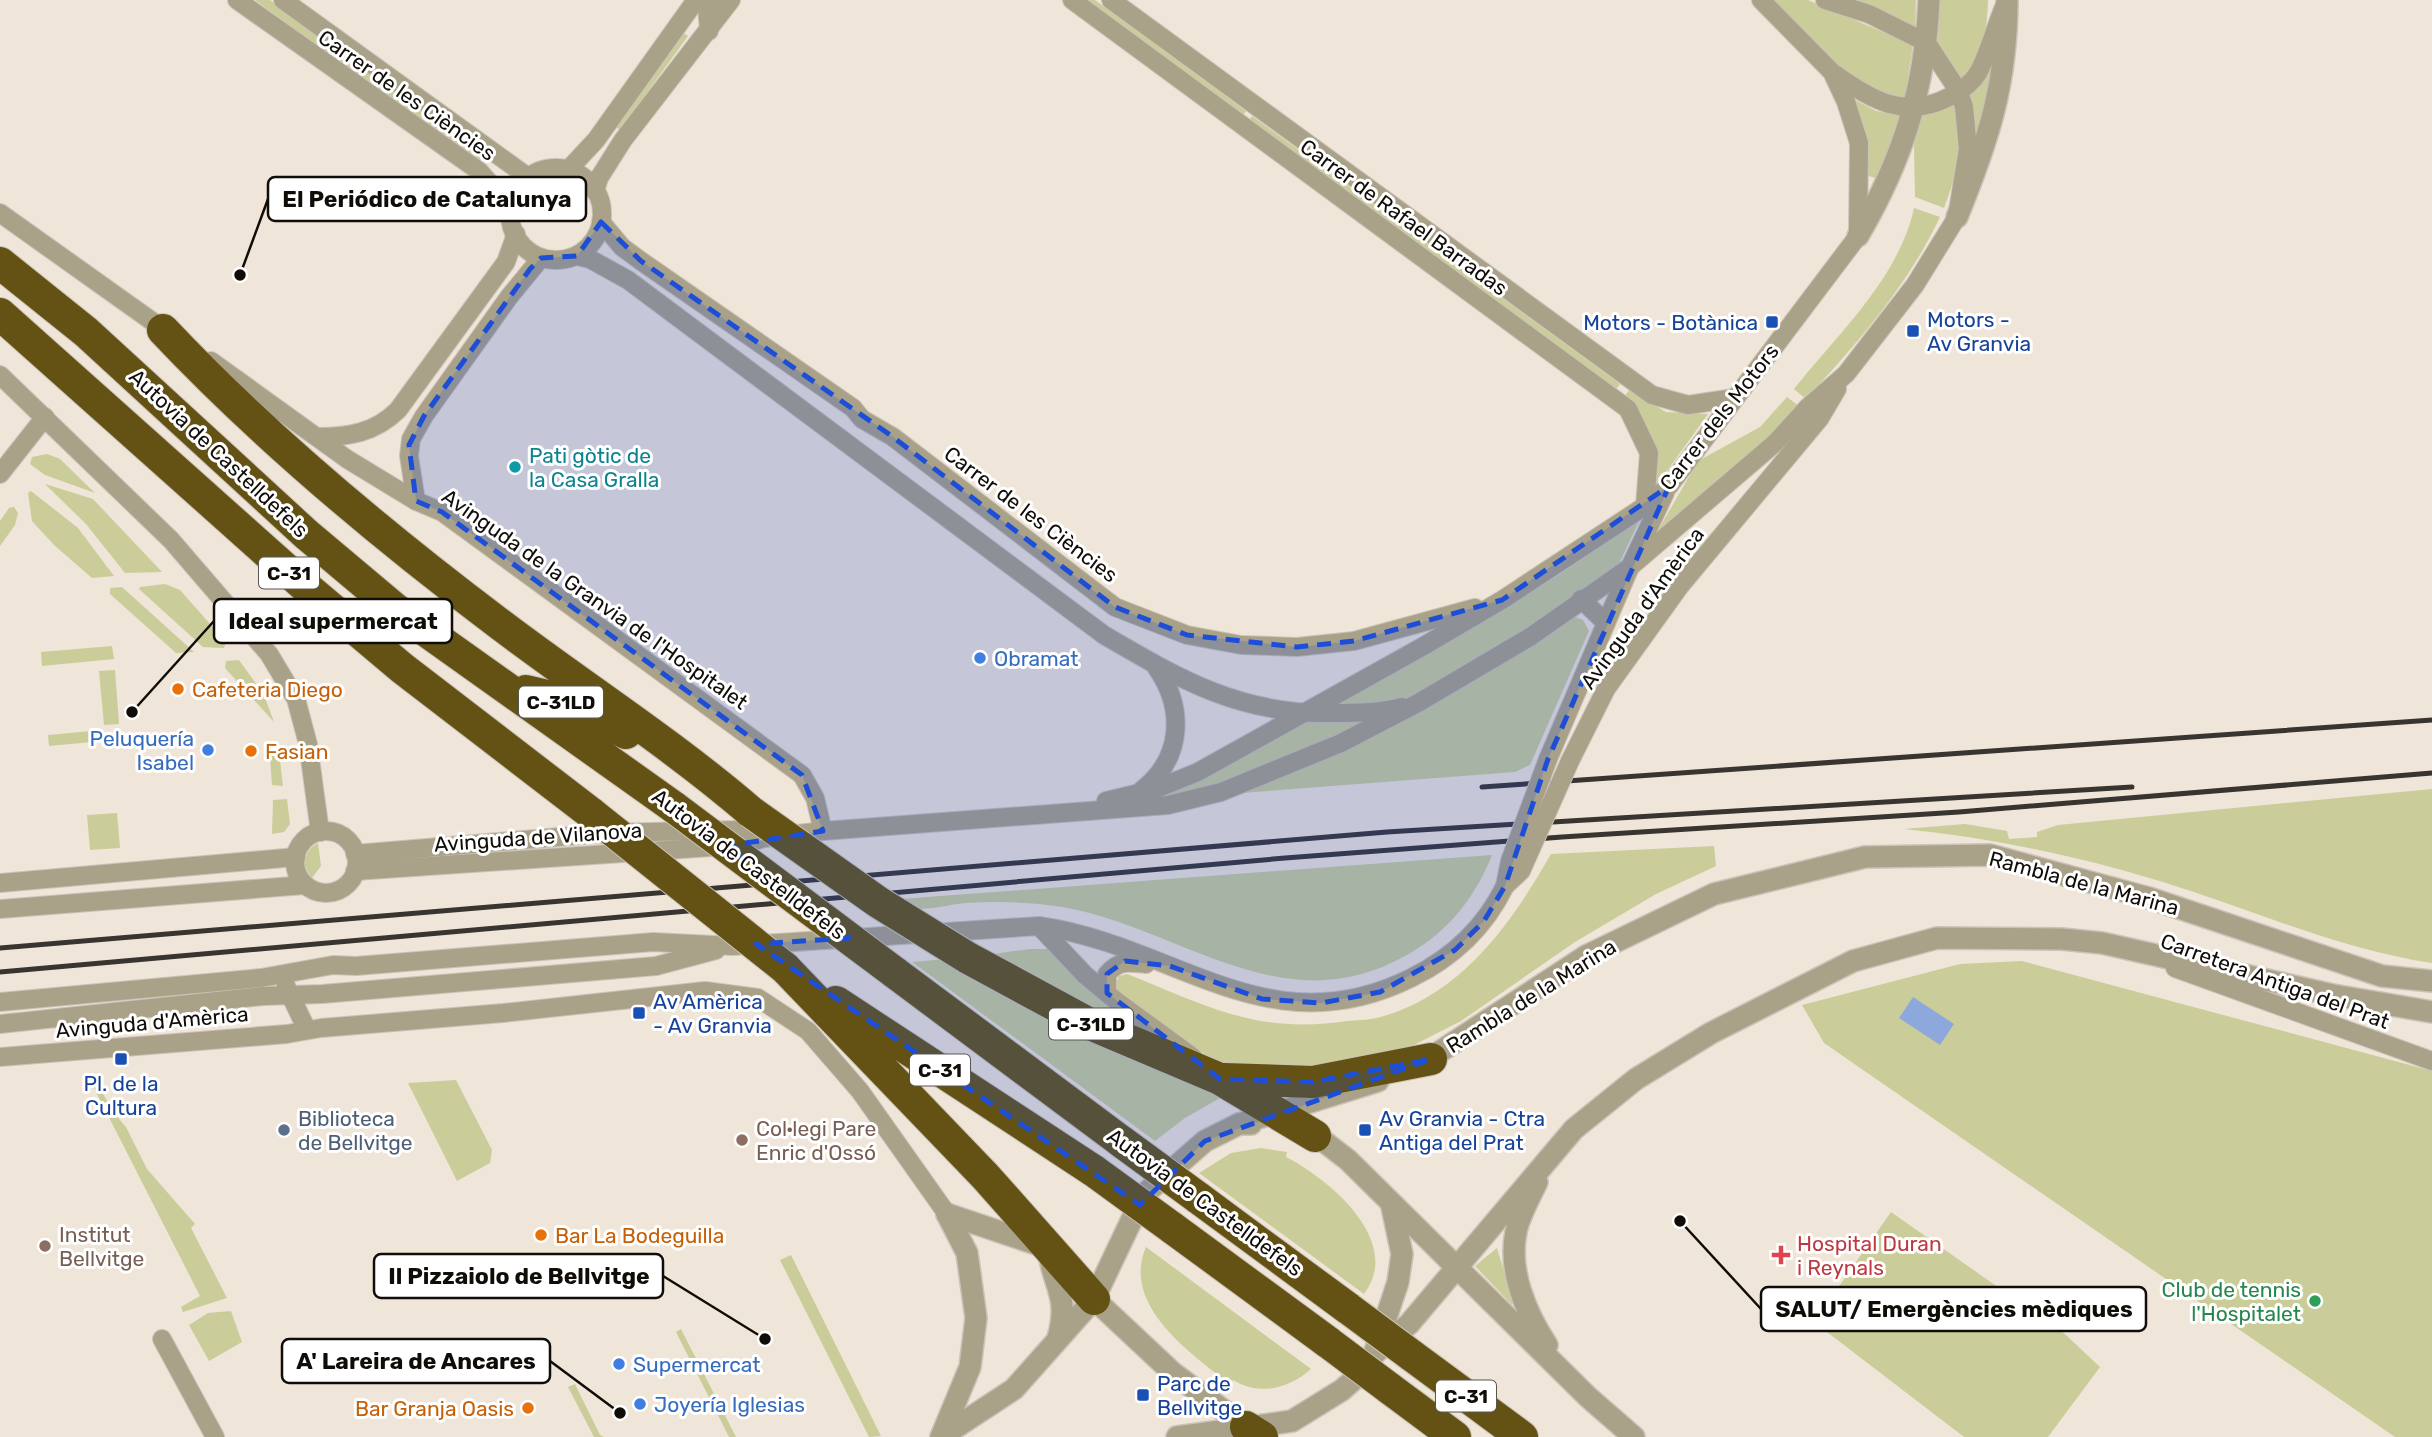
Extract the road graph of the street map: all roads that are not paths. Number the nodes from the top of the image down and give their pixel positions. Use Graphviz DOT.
graph roads {
  1 [pos="237,0"];
  2 [pos="283,0"];
  3 [pos="711,0"];
  4 [pos="731,0"];
  5 [pos="1072,0"];
  6 [pos="1111,0"];
  7 [pos="1761,0"];
  8 [pos="1825,0"];
  9 [pos="1928,0"];
  10 [pos="2007,0"];
  11 [pos="692,2"];
  12 [pos="709,31"];
  13 [pos="1927,43"];
  14 [pos="1832,72"];
  15 [pos="1959,92"];
  16 [pos="1915,107"];
  17 [pos="568,170"];
  18 [pos="528,177"];
  19 [pos="596,191"];
  20 [pos="511,207"];
  21 [pos="0,212"];
  22 [pos="1957,217"];
  23 [pos="601,222"];
  24 [pos="516,234"];
  25 [pos="1858,236"];
  26 [pos="577,256"];
  27 [pos="541,258"];
  28 [pos="0,263"];
  29 [pos="0,314"];
  30 [pos="163,330"];
  31 [pos="1846,374"];
  32 [pos="0,375"];
  33 [pos="1734,398"];
  34 [pos="46,417"];
  35 [pos="317,437"];
  36 [pos="0,474"];
  37 [pos="1669,486"];
  38 [pos="416,501"];
  39 [pos="1645,506"];
  40 [pos="1630,567"];
  41 [pos="1581,599"];
  42 [pos="1502,600"];
  43 [pos="1606,623"];
  44 [pos="1156,667"];
  45 [pos="497,683"];
  46 [pos="1418,703"];
  47 [pos="1299,714"];
  48 [pos="1138,794"];
  49 [pos="1062,812"];
  50 [pos="757,825"];
  51 [pos="823,831"];
  52 [pos="320,832"];
  53 [pos="296,857"];
  54 [pos="355,863"];
  55 [pos="0,883"];
  56 [pos="304,885"];
  57 [pos="1504,886"];
  58 [pos="0,909"];
  59 [pos="1039,926"];
  60 [pos="2102,943"];
  61 [pos="733,946"];
  62 [pos="511,955"];
  63 [pos="356,966"];
  64 [pos="1170,966"];
  65 [pos="785,968"];
  66 [pos="280,976"];
  67 [pos="514,978"];
  68 [pos="2432,981"];
  69 [pos="1107,993"];
  70 [pos="290,994"];
  71 [pos="0,1002"];
  72 [pos="530,1008"];
  73 [pos="2432,1012"];
  74 [pos="0,1024"];
  75 [pos="307,1030"];
  76 [pos="0,1057"];
  77 [pos="1431,1059"];
  78 [pos="2432,1061"];
  79 [pos="1220,1079"];
  80 [pos="1278,1112"];
  81 [pos="1240,1124"];
  82 [pos="1315,1136"];
  83 [pos="1549,1159"];
  84 [pos="1392,1205"];
  85 [pos="947,1214"];
  86 [pos="1048,1248"];
  87 [pos="1456,1264"];
  88 [pos="1094,1299"];
  89 [pos="162,1339"];
  90 [pos="1057,1340"];
  91 [pos="1374,1354"];
  92 [pos="1567,1376"];
  93 [pos="1254,1432"];
  94 [pos="215,1437"];
  95 [pos="941,1437"];
  96 [pos="1177,1437"];
  97 [pos="1455,1437"];
  98 [pos="1522,1437"];
  99 [pos="1634,1437"];
  1 -- 20 [label="street, Carrer de les Ciències"];
  2 -- 18 [label="street, Carrer de les Ciències"];
  3 -- 12 [label="street"];
  4 -- 12 [label="street"];
  5 -- 39 [label="street, Carrer de Rafael Barradas"];
  6 -- 33 [label="street, Carrer de Rafael Barradas"];
  7 -- 14 [label="street"];
  8 -- 13 [label="street"];
  9 -- 13 [label="street, Carrer dels Motors"];
  10 -- 15 [label="street"];
  10 -- 22 [label="street, Carrer dels Motors"];
  11 -- 17 [label="street"];
  12 -- 19 [label="street"];
  13 -- 15 [label="street"];
  13 -- 16 [label="street, Carrer dels Motors"];
  14 -- 16 [label="street"];
  14 -- 25 [label="street"];
  15 -- 16 [label="street"];
  15 -- 22 [label="street"];
  16 -- 25 [label="street, Carrer dels Motors"];
  17 -- 18 [label="street"];
  17 -- 19 [label="street"];
  18 -- 20 [label="street"];
  19 -- 23 [label="street"];
  20 -- 24 [label="street"];
  21 -- 30 [label="street, Avinguda de la Granvia de l'Hospitalet"];
  22 -- 31 [label="street, Carrer dels Motors"];
  23 -- 26 [label="street"];
  23 -- 42 [label="street, Carrer de les Ciències"];
  24 -- 27 [label="street"];
  24 -- 35 [label="street"];
  25 -- 33 [label="street, Carrer dels Motors"];
  26 -- 27 [label="street"];
  26 -- 44 [label="street"];
  27 -- 38 [label="street"];
  28 -- 45 [label="highway, Autovia de Castelldefels / C-31"];
  29 -- 65 [label="highway, Autovia de Castelldefels / C-31, bridge"];
  30 -- 35 [label="street, Avinguda de la Granvia de l'Hospitalet"];
  30 -- 50 [label="highway"];
  31 -- 40 [label="street, Carrer dels Motors"];
  31 -- 57 [label="street, Avinguda d'Amèrica, bridge"];
  32 -- 34 [label="street"];
  33 -- 37 [label="street, Carrer dels Motors"];
  34 -- 36 [label="street"];
  34 -- 52 [label="street"];
  35 -- 38 [label="street, Avinguda de la Granvia de l'Hospitalet"];
  37 -- 39 [label="street, Carrer dels Motors"];
  37 -- 40 [label="street, Avinguda d'Amèrica"];
  38 -- 51 [label="street, Avinguda de la Granvia de l'Hospitalet"];
  39 -- 42 [label="street, Carrer dels Motors"];
  40 -- 41 [label="street, Carrer dels Motors"];
  40 -- 43 [label="street, Avinguda d'Amèrica"];
  41 -- 43 [label="street"];
  41 -- 46 [label="street, Carrer dels Motors"];
  42 -- 47 [label="street, Carrer dels Motors"];
  43 -- 57 [label="street, Avinguda d'Amèrica, bridge"];
  44 -- 47 [label="street"];
  44 -- 48 [label="street"];
  45 -- 50 [label="highway, C-31LD"];
  45 -- 98 [label="highway, Autovia de Castelldefels / C-31, bridge"];
  46 -- 47 [label="street, Carrer dels Motors"];
  46 -- 49 [label="street, Carrer dels Motors"];
  47 -- 48 [label="street, Carrer dels Motors"];
  48 -- 49 [label="street, Carrer dels Motors"];
  49 -- 51 [label="street, Avinguda de Vilanova"];
  50 -- 51 [label="street, Avinguda de Vilanova"];
  50 -- 54 [label="street, Avinguda de Vilanova"];
  50 -- 79 [label="highway, C-31LD, bridge"];
  52 -- 53 [label="street"];
  52 -- 54 [label="street"];
  53 -- 55 [label="street"];
  53 -- 56 [label="street"];
  54 -- 56 [label="street"];
  56 -- 58 [label="street"];
  57 -- 64 [label="street, Avinguda d'Amèrica"];
  59 -- 61 [label="street, Avinguda d'Amèrica"];
  59 -- 64 [label="street, Avinguda d'Amèrica"];
  59 -- 69 [label="street"];
  60 -- 73 [label="street"];
  60 -- 78 [label="street, Carretera Antiga del Prat"];
  60 -- 83 [label="street"];
  61 -- 62 [label="street, Avinguda d'Amèrica"];
  61 -- 67 [label="street, Avinguda d'Amèrica"];
  62 -- 63 [label="street, Avinguda d'Amèrica"];
  62 -- 67 [label="street"];
  63 -- 66 [label="street, Avinguda d'Amèrica"];
  63 -- 70 [label="street, Avinguda d'Amèrica"];
  64 -- 69 [label="street, Avinguda d'Amèrica"];
  65 -- 86 [label="highway"];
  65 -- 97 [label="highway, Autovia de Castelldefels / C-31, bridge"];
  66 -- 70 [label="street"];
  66 -- 71 [label="street, Avinguda d'Amèrica"];
  67 -- 70 [label="street, Avinguda d'Amèrica"];
  67 -- 72 [label="street"];
  68 -- 77 [label="street, Rambla de la Marina"];
  69 -- 79 [label="street"];
  70 -- 74 [label="street, Avinguda d'Amèrica"];
  70 -- 75 [label="street"];
  72 -- 75 [label="street, Avinguda d'Amèrica"];
  72 -- 85 [label="street, Avinguda d'Amèrica"];
  75 -- 76 [label="street, Avinguda d'Amèrica"];
  77 -- 79 [label="highway"];
  77 -- 80 [label="street, Rambla de la Marina"];
  79 -- 80 [label="highway, C-31LD"];
  80 -- 81 [label="street, Rambla de la Marina"];
  80 -- 82 [label="highway, C-31LD"];
  81 -- 82 [label="street"];
  81 -- 88 [label="street, Rambla de la Marina"];
  82 -- 84 [label="street, C-31LD"];
  83 -- 87 [label="street"];
  83 -- 92 [label="street"];
  84 -- 87 [label="street, C-31LD"];
  84 -- 91 [label="street"];
  85 -- 86 [label="street"];
  85 -- 95 [label="street"];
  86 -- 88 [label="highway"];
  86 -- 90 [label="street"];
  87 -- 91 [label="street"];
  87 -- 92 [label="street, C-31LD"];
  88 -- 90 [label="street"];
  88 -- 93 [label="street"];
  89 -- 94 [label="street"];
  90 -- 95 [label="street"];
  91 -- 93 [label="street"];
  92 -- 99 [label="street, C-31LD"];
  93 -- 96 [label="street"];
}
